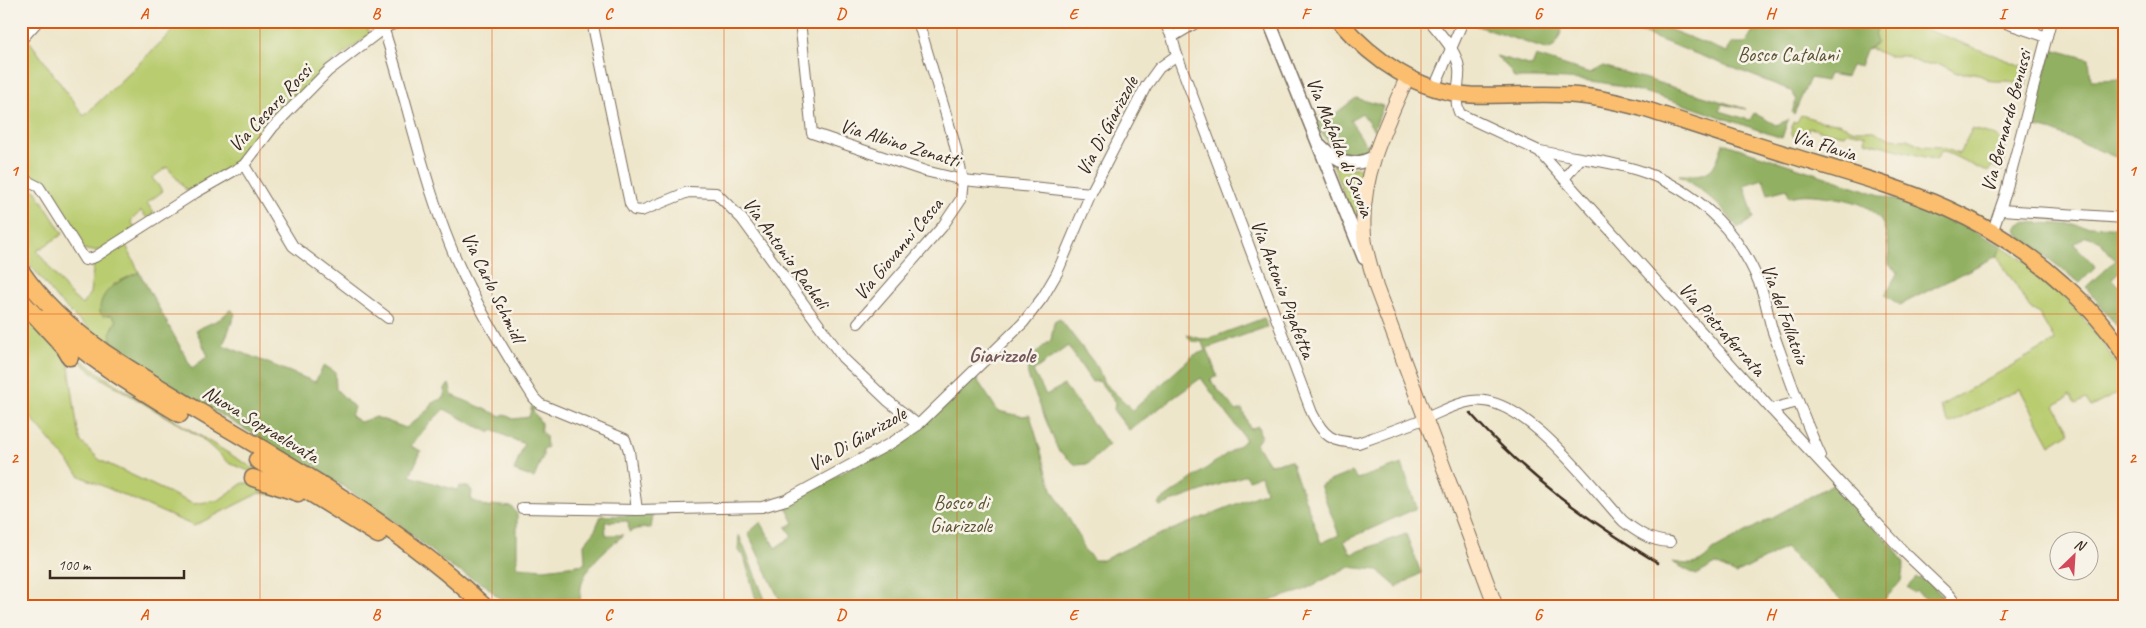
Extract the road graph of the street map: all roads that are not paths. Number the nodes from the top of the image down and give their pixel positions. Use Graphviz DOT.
graph roads {
  1 [pos="38,21"];
  2 [pos="401,21"];
  3 [pos="592,21"];
  4 [pos="800,21"];
  5 [pos="918,21"];
  6 [pos="1164,21"];
  7 [pos="1199,21"];
  8 [pos="1269,21"];
  9 [pos="1339,21"];
  10 [pos="1430,21"];
  11 [pos="1463,21"];
  12 [pos="2000,21"];
  13 [pos="2051,21"];
  14 [pos="383,25"];
  15 [pos="1172,37"];
  16 [pos="2047,37"];
  17 [pos="21,40"];
  18 [pos="1451,50"];
  19 [pos="1177,55"];
  20 [pos="1407,78"];
  21 [pos="1434,88"];
  22 [pos="1457,93"];
  23 [pos="1316,142"];
  24 [pos="1539,151"];
  25 [pos="1374,158"];
  26 [pos="1580,159"];
  27 [pos="244,165"];
  28 [pos="21,178"];
  29 [pos="1564,179"];
  30 [pos="963,180"];
  31 [pos="1091,193"];
  32 [pos="2001,210"];
  33 [pos="2125,218"];
  34 [pos="1993,230"];
  35 [pos="21,271"];
  36 [pos="1376,287"];
  37 [pos="21,290"];
  38 [pos="21,300"];
  39 [pos="388,318"];
  40 [pos="858,323"];
  41 [pos="2125,356"];
  42 [pos="70,357"];
  43 [pos="1798,402"];
  44 [pos="1771,408"];
  45 [pos="1425,418"];
  46 [pos="918,425"];
  47 [pos="1824,464"];
  48 [pos="253,478"];
  49 [pos="522,508"];
  50 [pos="637,510"];
  51 [pos="387,541"];
  52 [pos="1670,542"];
  53 [pos="469,607"];
  54 [pos="485,607"];
  55 [pos="1496,607"];
  56 [pos="1958,607"];
  1 -- 17 [label="street"];
  2 -- 14 [label="street, Via Cesare Rossi"];
  3 -- 46 [label="street, Via Antonio Racheli"];
  4 -- 30 [label="street, Via Albino Zenatti"];
  5 -- 30 [label="street, Via Giovanni Cesca"];
  6 -- 15 [label="street"];
  7 -- 15 [label="street"];
  8 -- 23 [label="street, Via Mafalda di Savoia"];
  9 -- 20 [label="main road"];
  10 -- 18 [label="street"];
  11 -- 18 [label="street"];
  12 -- 16 [label="street"];
  13 -- 16 [label="street, Via Bernardo Benussi"];
  14 -- 27 [label="street, Via Cesare Rossi"];
  14 -- 50 [label="street, Via Carlo Schmidl"];
  15 -- 19 [label="street"];
  16 -- 32 [label="street, Via Bernardo Benussi"];
  18 -- 21 [label="street"];
  18 -- 22 [label="street"];
  19 -- 31 [label="street, Via Di Giarizzole"];
  19 -- 45 [label="street, Via Antonio Pigafetta"];
  20 -- 21 [label="main road, Via Flavia"];
  20 -- 25 [label="main road"];
  21 -- 22 [label="main road, Via Flavia"];
  22 -- 24 [label="street, Via Pietraferrata"];
  22 -- 34 [label="main road, Via Flavia"];
  23 -- 25 [label="street"];
  23 -- 36 [label="street, Via Mafalda di Savoia"];
  24 -- 26 [label="street, Via del Follatoio"];
  24 -- 29 [label="street, Via Pietraferrata"];
  25 -- 36 [label="main road"];
  26 -- 29 [label="street"];
  26 -- 43 [label="street, Via del Follatoio"];
  27 -- 28 [label="street, Via Cesare Rossi"];
  27 -- 39 [label="street"];
  29 -- 44 [label="street, Via Pietraferrata"];
  30 -- 31 [label="street, Via Albino Zenatti"];
  30 -- 40 [label="street, Via Giovanni Cesca"];
  31 -- 46 [label="street, Via Di Giarizzole"];
  32 -- 33 [label="street"];
  32 -- 34 [label="street, Via Bernardo Benussi"];
  34 -- 41 [label="main road, Via Flavia"];
  35 -- 54 [label="highway, Nuova Sopraelevata"];
  36 -- 45 [label="main road"];
  37 -- 51 [label="highway, Nuova Sopraelevata"];
  38 -- 42 [label="highway"];
  43 -- 44 [label="street"];
  43 -- 47 [label="street, Via del Follatoio"];
  44 -- 47 [label="street, Via Pietraferrata"];
  45 -- 52 [label="street, Via Antonio Pigafetta"];
  45 -- 55 [label="main road"];
  46 -- 50 [label="street, Via Di Giarizzole"];
  47 -- 56 [label="street, Via Pietraferrata"];
  48 -- 51 [label="highway"];
  49 -- 50 [label="street, Via Di Giarizzole"];
  51 -- 53 [label="highway, Nuova Sopraelevata"];
}
